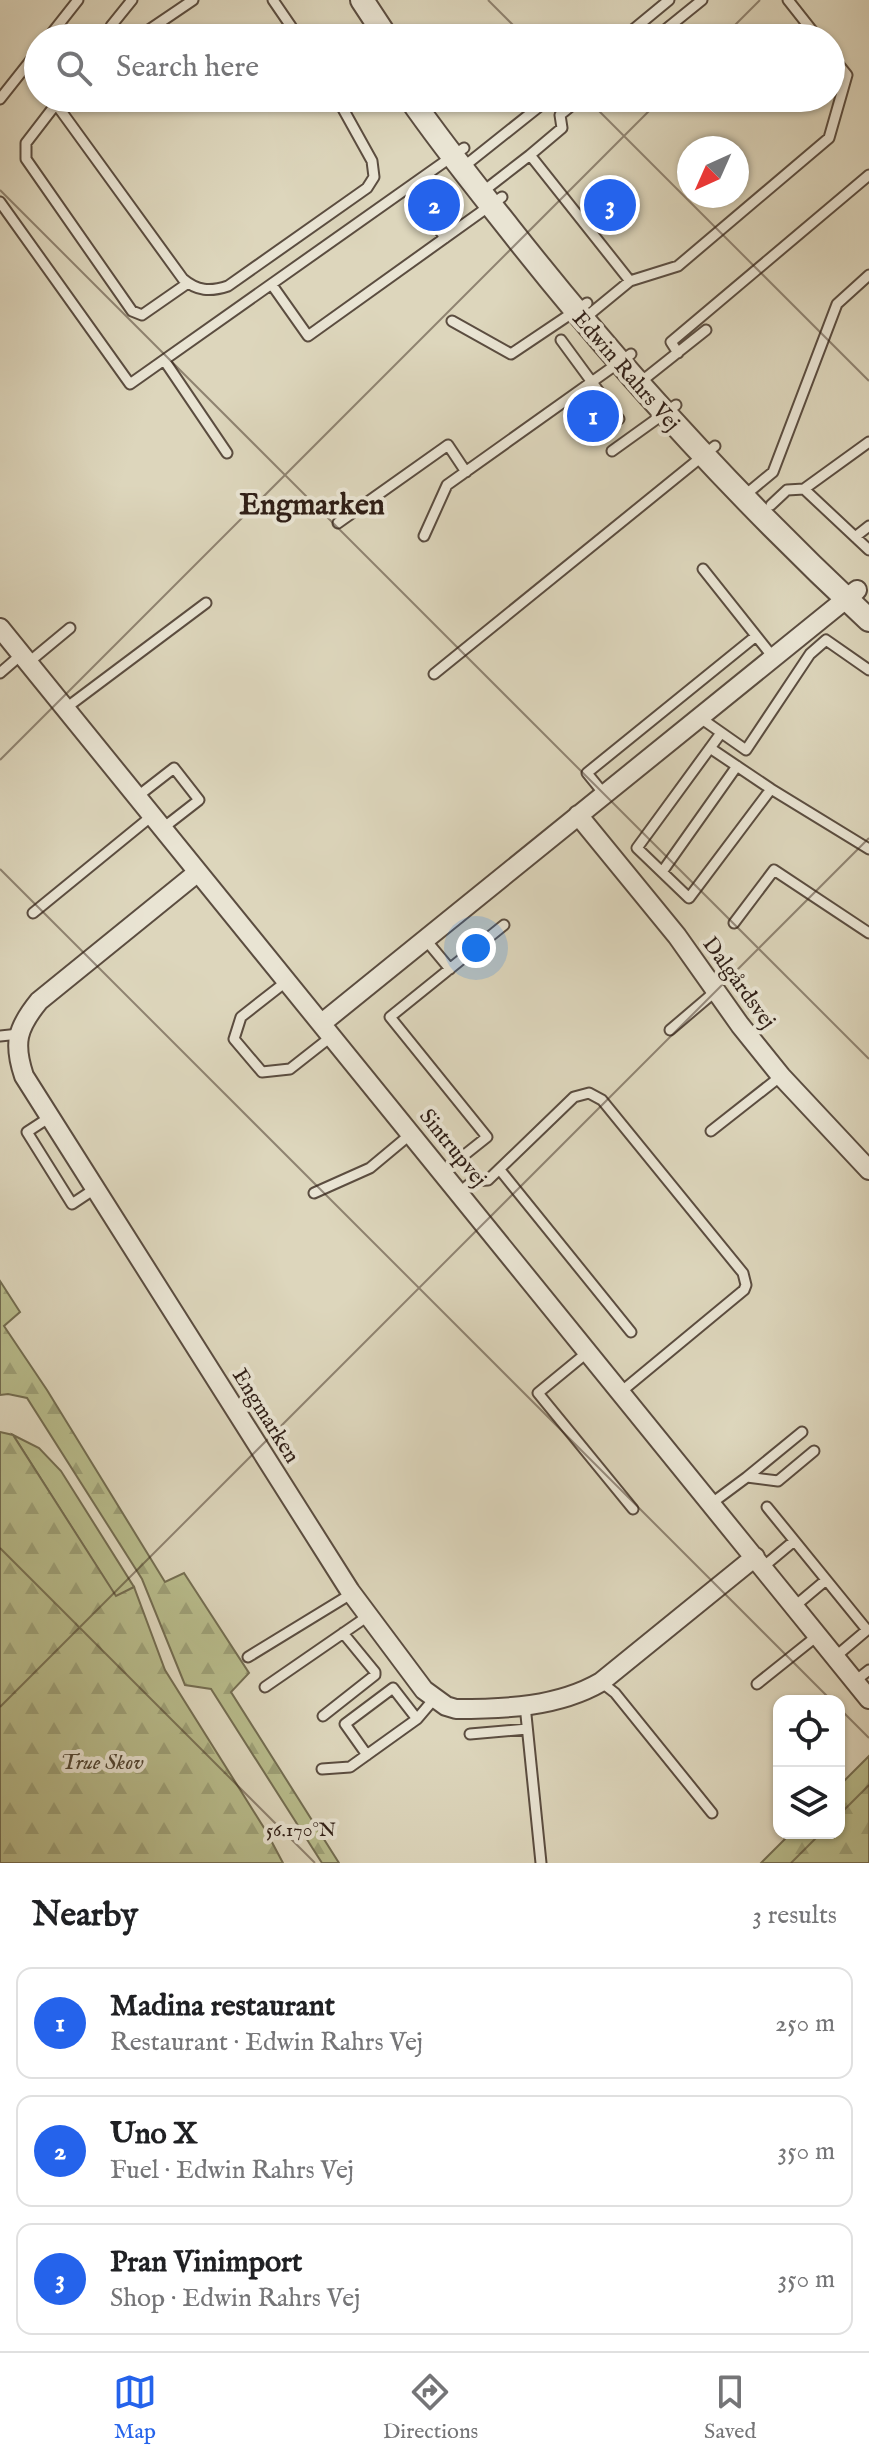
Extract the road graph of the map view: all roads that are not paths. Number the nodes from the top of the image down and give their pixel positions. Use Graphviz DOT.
graph roads {
  1 [pos="78,0"];
  2 [pos="132,0"];
  3 [pos="193,0"];
  4 [pos="273,0"];
  5 [pos="345,0"];
  6 [pos="362,0"];
  7 [pos="669,0"];
  8 [pos="702,0"];
  9 [pos="788,0"];
  10 [pos="59,24"];
  11 [pos="113,24"];
  12 [pos="158,24"];
  13 [pos="289,24"];
  14 [pos="368,24"];
  15 [pos="374,24"];
  16 [pos="640,24"];
  17 [pos="672,24"];
  18 [pos="807,24"];
  19 [pos="24,69"];
  20 [pos="0,99"];
  21 [pos="50,112"];
  22 [pos="66,112"];
  23 [pos="345,112"];
  24 [pos="422,112"];
  25 [pos="435,112"];
  26 [pos="530,112"];
  27 [pos="564,112"];
  28 [pos="836,112"];
  29 [pos="530,155"];
  30 [pos="463,158"];
  31 [pos="869,175"];
  32 [pos="409,187"];
  33 [pos="492,195"];
  34 [pos="0,202"];
  35 [pos="445,238"];
  36 [pos="869,275"];
  37 [pos="630,281"];
  38 [pos="188,283"];
  39 [pos="272,285"];
  40 [pos="584,311"];
  41 [pos="452,321"];
  42 [pos="706,330"];
  43 [pos="561,340"];
  44 [pos="678,353"];
  45 [pos="625,359"];
  46 [pos="164,360"];
  47 [pos="644,380"];
  48 [pos="593,382"];
  49 [pos="671,410"];
  50 [pos="619,419"];
  51 [pos="869,442"];
  52 [pos="709,450"];
  53 [pos="612,451"];
  54 [pos="227,453"];
  55 [pos="466,472"];
  56 [pos="804,489"];
  57 [pos="749,492"];
  58 [pos="771,505"];
  59 [pos="338,523"];
  60 [pos="869,526"];
  61 [pos="424,536"];
  62 [pos="855,537"];
  63 [pos="869,550"];
  64 [pos="703,569"];
  65 [pos="857,597"];
  66 [pos="206,603"];
  67 [pos="869,620"];
  68 [pos="0,628"];
  69 [pos="70,628"];
  70 [pos="756,636"];
  71 [pos="773,657"];
  72 [pos="25,658"];
  73 [pos="869,670"];
  74 [pos="0,673"];
  75 [pos="434,674"];
  76 [pos="66,708"];
  77 [pos="699,717"];
  78 [pos="721,733"];
  79 [pos="710,748"];
  80 [pos="737,766"];
  81 [pos="771,789"];
  82 [pos="604,794"];
  83 [pos="138,796"];
  84 [pos="578,815"];
  85 [pos="158,821"];
  86 [pos="869,849"];
  87 [pos="198,872"];
  88 [pos="662,872"];
  89 [pos="33,913"];
  90 [pos="734,923"];
  91 [pos="504,925"];
  92 [pos="869,933"];
  93 [pos="425,939"];
  94 [pos="450,969"];
  95 [pos="287,981"];
  96 [pos="717,990"];
  97 [pos="327,1029"];
  98 [pos="670,1030"];
  99 [pos="9,1035"];
  100 [pos="781,1076"];
  101 [pos="50,1116"];
  102 [pos="711,1131"];
  103 [pos="412,1133"];
  104 [pos="500,1170"];
  105 [pos="869,1170"];
  106 [pos="443,1172"];
  107 [pos="96,1188"];
  108 [pos="460,1192"];
  109 [pos="314,1193"];
  110 [pos="631,1332"];
  111 [pos="589,1351"];
  112 [pos="622,1391"];
  113 [pos="802,1432"];
  114 [pos="814,1451"];
  115 [pos="747,1477"];
  116 [pos="712,1503"];
  117 [pos="767,1507"];
  118 [pos="633,1509"];
  119 [pos="794,1541"];
  120 [pos="759,1562"];
  121 [pos="826,1580"];
  122 [pos="351,1594"];
  123 [pos="795,1606"];
  124 [pos="368,1616"];
  125 [pos="343,1633"];
  126 [pos="818,1635"];
  127 [pos="248,1657"];
  128 [pos="835,1657"];
  129 [pos="862,1676"];
  130 [pos="601,1682"];
  131 [pos="757,1684"];
  132 [pos="265,1687"];
  133 [pos="434,1699"];
  134 [pos="869,1699"];
  135 [pos="525,1705"];
  136 [pos="323,1716"];
  137 [pos="417,1719"];
  138 [pos="527,1729"];
  139 [pos="470,1734"];
  140 [pos="367,1755"];
  141 [pos="322,1769"];
  142 [pos="712,1813"];
  143 [pos="541,1863"];
  1 -- 10 [label="lane"];
  2 -- 11 [label="lane"];
  3 -- 12 [label="lane"];
  4 -- 13 [label="lane"];
  5 -- 14 [label="street"];
  6 -- 15 [label="street"];
  7 -- 16 [label="lane"];
  8 -- 17 [label="lane"];
  9 -- 18 [label="lane"];
  19 -- 20 [label="lane"];
  21 -- 38 [label="lane"];
  22 -- 38 [label="lane"];
  23 -- 38 [label="lane"];
  24 -- 30 [label="street, Edwin Rahrs Vej"];
  25 -- 30 [label="street, Edwin Rahrs Vej"];
  26 -- 30 [label="lane"];
  27 -- 29 [label="lane"];
  28 -- 37 [label="lane"];
  29 -- 33 [label="lane"];
  29 -- 37 [label="lane"];
  30 -- 32 [label="lane"];
  30 -- 33 [label="street, Edwin Rahrs Vej"];
  31 -- 44 [label="lane"];
  32 -- 35 [label="lane"];
  32 -- 39 [label="lane"];
  33 -- 35 [label="lane"];
  33 -- 40 [label="street, Edwin Rahrs Vej"];
  34 -- 46 [label="lane"];
  35 -- 39 [label="lane"];
  36 -- 57 [label="lane"];
  37 -- 40 [label="lane"];
  39 -- 46 [label="lane"];
  40 -- 41 [label="lane"];
  40 -- 45 [label="street, Edwin Rahrs Vej"];
  42 -- 44 [label="lane"];
  43 -- 48 [label="lane"];
  44 -- 47 [label="lane"];
  45 -- 47 [label="street, Edwin Rahrs Vej"];
  45 -- 48 [label="lane"];
  46 -- 54 [label="lane"];
  47 -- 49 [label="street, Edwin Rahrs Vej"];
  48 -- 50 [label="lane"];
  48 -- 55 [label="lane"];
  49 -- 52 [label="street, Edwin Rahrs Vej"];
  49 -- 53 [label="lane"];
  51 -- 56 [label="lane"];
  52 -- 57 [label="street, Edwin Rahrs Vej"];
  52 -- 75 [label="lane"];
  55 -- 59 [label="lane"];
  55 -- 61 [label="lane"];
  56 -- 58 [label="lane"];
  56 -- 62 [label="lane"];
  57 -- 58 [label="street, Edwin Rahrs Vej"];
  57 -- 65 [label="street, Edwin Rahrs Vej"];
  58 -- 65 [label="street, Edwin Rahrs Vej"];
  60 -- 62 [label="lane"];
  62 -- 63 [label="lane"];
  64 -- 70 [label="lane"];
  65 -- 67 [label="street, Edwin Rahrs Vej"];
  65 -- 71 [label="street"];
  66 -- 76 [label="lane"];
  68 -- 72 [label="street, Sintrupvej"];
  69 -- 72 [label="lane"];
  70 -- 71 [label="lane"];
  70 -- 82 [label="lane"];
  71 -- 77 [label="street"];
  72 -- 74 [label="lane"];
  72 -- 76 [label="street, Sintrupvej"];
  73 -- 78 [label="lane"];
  76 -- 83 [label="street, Sintrupvej"];
  77 -- 78 [label="lane"];
  77 -- 82 [label="street"];
  78 -- 79 [label="lane"];
  79 -- 80 [label="lane"];
  79 -- 88 [label="lane"];
  80 -- 81 [label="lane"];
  80 -- 88 [label="lane"];
  81 -- 86 [label="lane"];
  81 -- 88 [label="lane"];
  82 -- 84 [label="street"];
  83 -- 85 [label="street, Sintrupvej"];
  83 -- 85 [label="lane"];
  84 -- 93 [label="street"];
  84 -- 96 [label="street, Dalgårdsvej"];
  85 -- 87 [label="street, Sintrupvej"];
  85 -- 89 [label="lane"];
  87 -- 95 [label="street, Sintrupvej"];
  87 -- 99 [label="street, Engmarken"];
  90 -- 92 [label="lane"];
  91 -- 94 [label="lane"];
  93 -- 94 [label="lane"];
  93 -- 97 [label="street"];
  94 -- 106 [label="lane"];
  95 -- 97 [label="street, Sintrupvej"];
  95 -- 97 [label="lane"];
  96 -- 98 [label="lane"];
  96 -- 100 [label="street, Dalgårdsvej"];
  97 -- 103 [label="street, Sintrupvej"];
  99 -- 101 [label="street, Engmarken"];
  100 -- 102 [label="lane"];
  100 -- 105 [label="street, Dalgårdsvej"];
  101 -- 107 [label="street, Engmarken"];
  101 -- 107 [label="lane"];
  103 -- 106 [label="street, Sintrupvej"];
  103 -- 109 [label="lane"];
  104 -- 108 [label="lane"];
  104 -- 110 [label="lane"];
  104 -- 112 [label="lane"];
  106 -- 108 [label="street, Sintrupvej"];
  107 -- 122 [label="street, Engmarken"];
  108 -- 111 [label="street, Sintrupvej"];
  111 -- 112 [label="street, Sintrupvej"];
  111 -- 118 [label="lane"];
  112 -- 116 [label="street, Sintrupvej"];
  113 -- 115 [label="lane"];
  114 -- 115 [label="lane"];
  115 -- 116 [label="lane"];
  116 -- 120 [label="street, Sintrupvej"];
  117 -- 119 [label="lane"];
  119 -- 120 [label="lane"];
  119 -- 121 [label="lane"];
  120 -- 123 [label="street, Sintrupvej"];
  120 -- 130 [label="street"];
  121 -- 123 [label="lane"];
  121 -- 128 [label="lane"];
  122 -- 124 [label="street, Engmarken"];
  122 -- 127 [label="lane"];
  123 -- 126 [label="street, Sintrupvej"];
  124 -- 125 [label="lane"];
  124 -- 133 [label="street, Engmarken"];
  125 -- 132 [label="lane"];
  125 -- 136 [label="lane"];
  126 -- 128 [label="street, Sintrupvej"];
  126 -- 131 [label="lane"];
  128 -- 129 [label="street, Sintrupvej"];
  129 -- 134 [label="street, Sintrupvej"];
  130 -- 135 [label="street"];
  130 -- 142 [label="lane"];
  133 -- 135 [label="street"];
  133 -- 137 [label="lane"];
  135 -- 138 [label="lane"];
  137 -- 140 [label="lane"];
  137 -- 140 [label="lane"];
  138 -- 139 [label="lane"];
  138 -- 143 [label="lane"];
  140 -- 141 [label="lane"];
}
